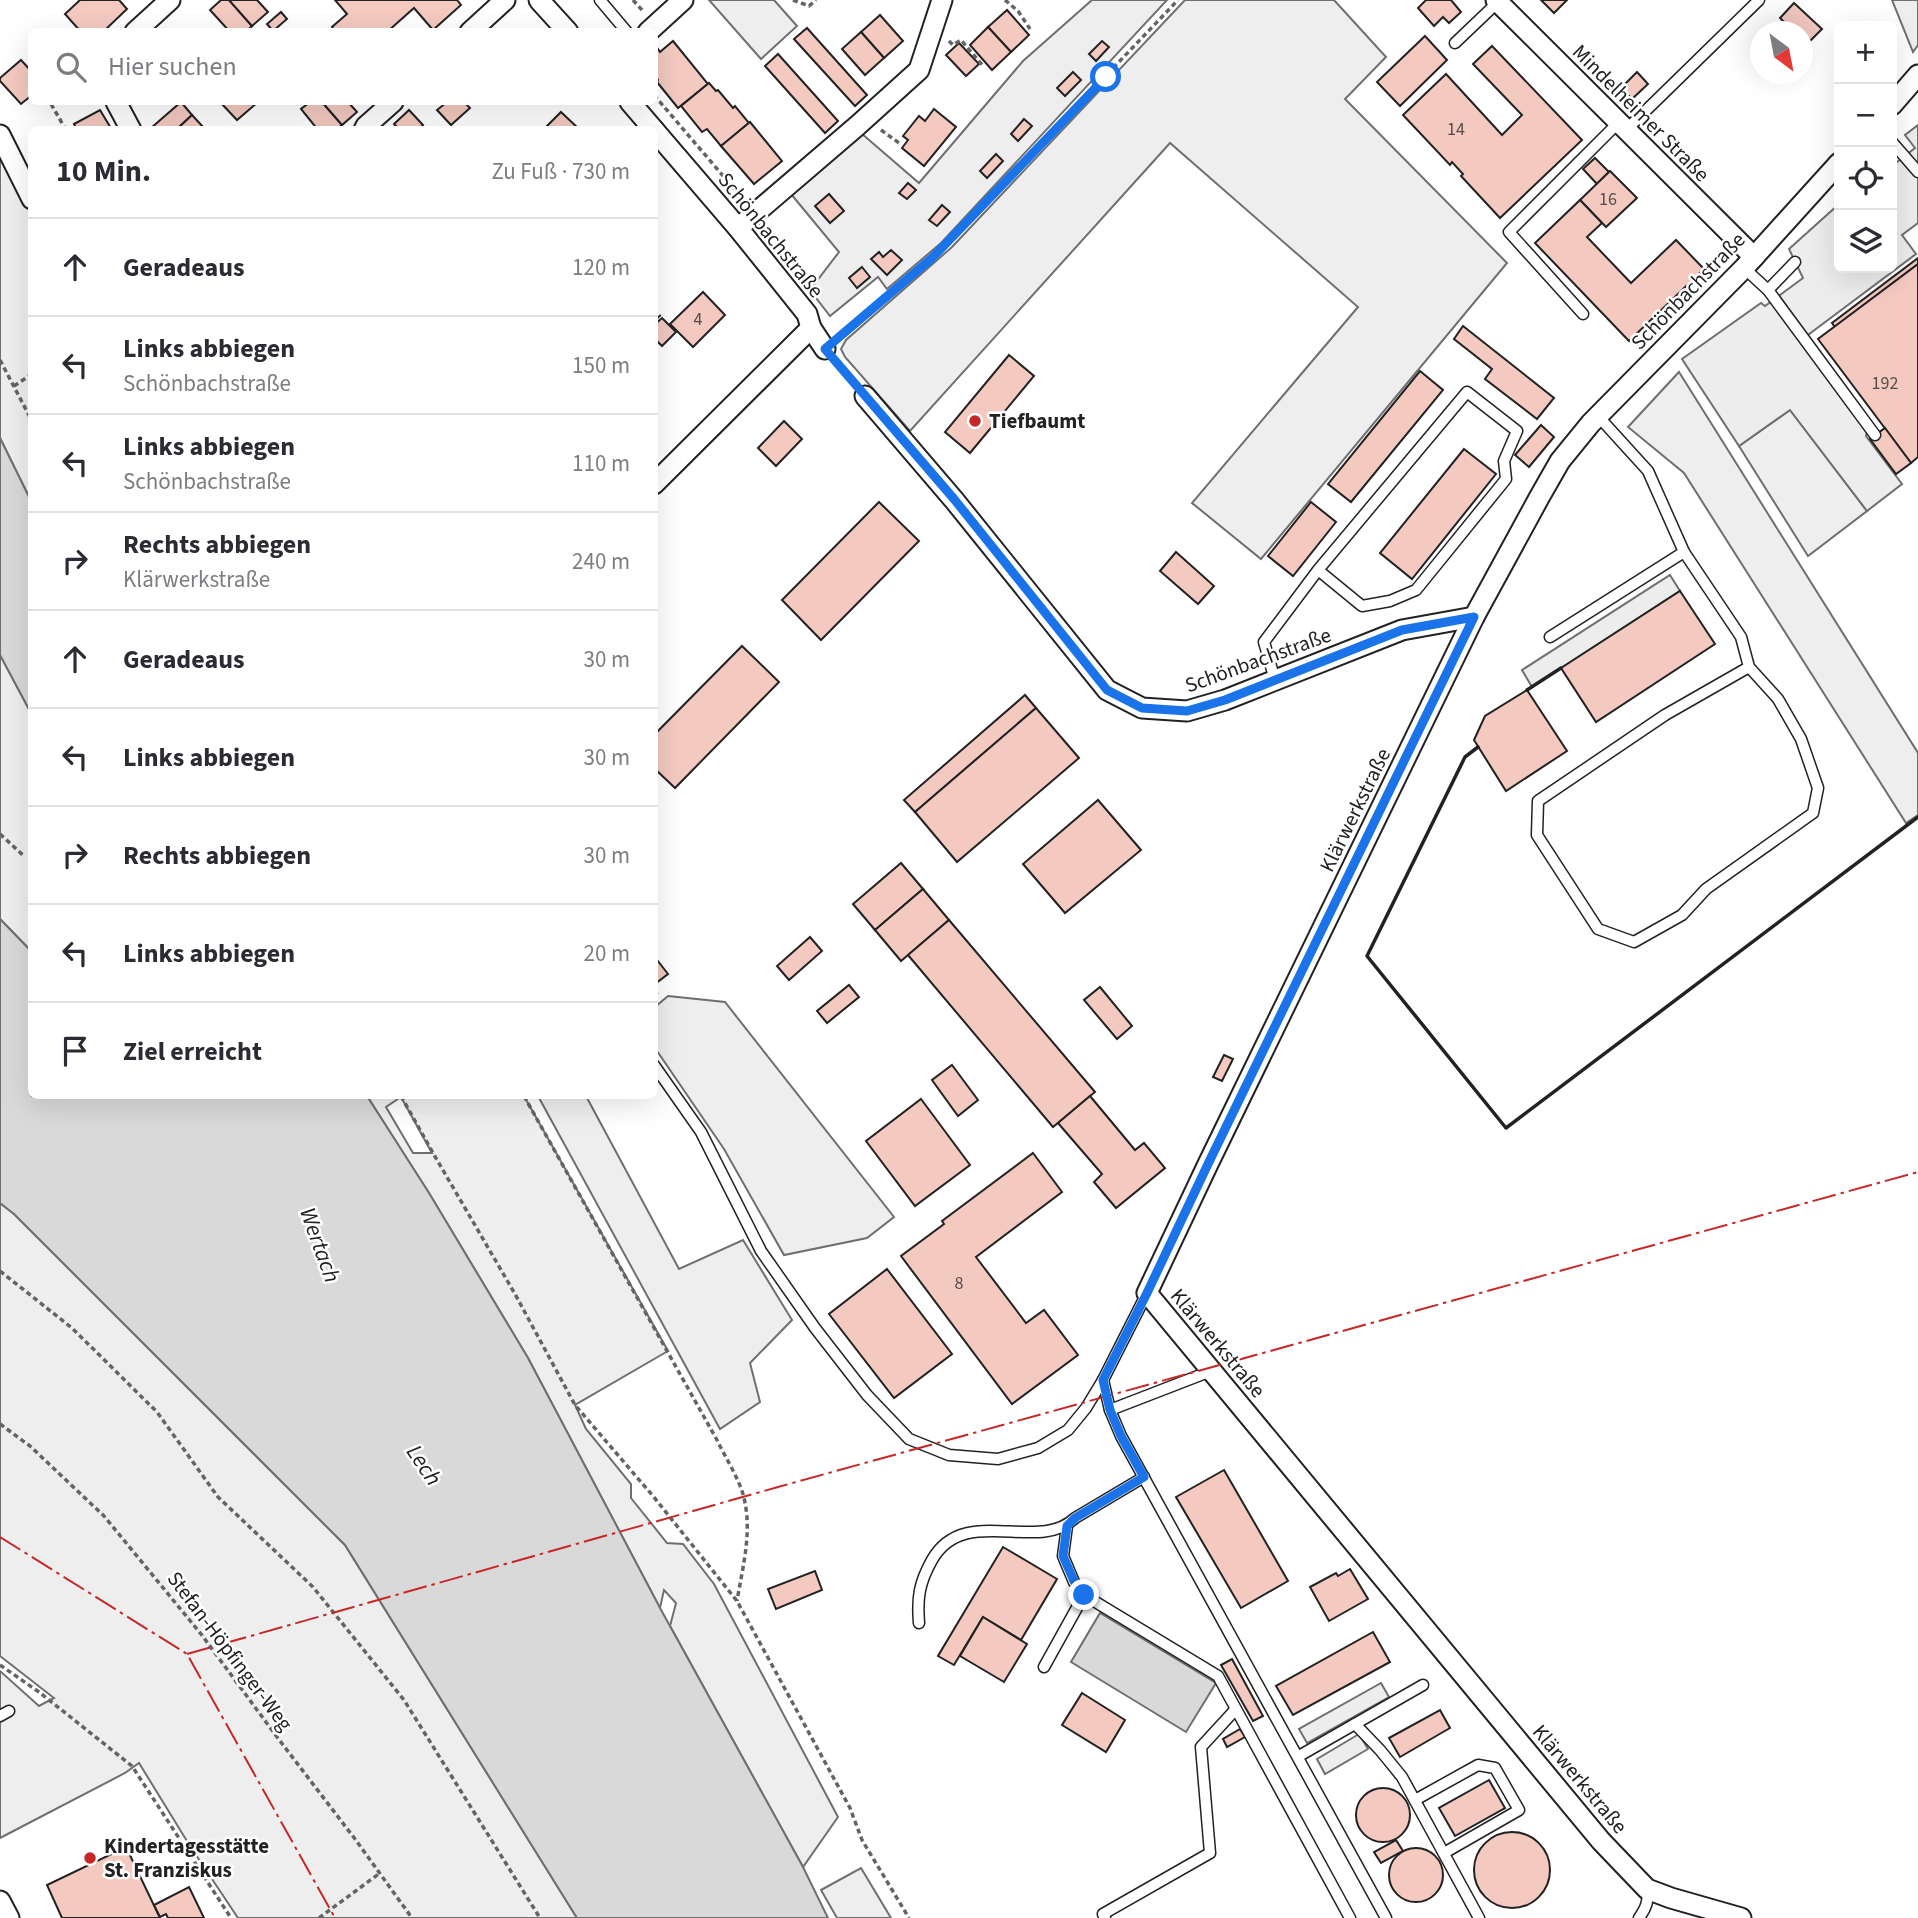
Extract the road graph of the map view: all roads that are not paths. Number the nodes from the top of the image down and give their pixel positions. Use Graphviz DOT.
graph roads {
  1 [pos="170,0"];
  2 [pos="505,0"];
  3 [pos="539,0"];
  4 [pos="600,0"];
  5 [pos="683,0"];
  6 [pos="942,0"];
  7 [pos="1759,0"];
  8 [pos="1497,1"];
  9 [pos="139,28"];
  10 [pos="474,28"];
  11 [pos="564,28"];
  12 [pos="624,28"];
  13 [pos="652,28"];
  14 [pos="1455,43"];
  15 [pos="1918,75"];
  16 [pos="1897,99"];
  17 [pos="118,105"];
  18 [pos="390,105"];
  19 [pos="633,105"];
  20 [pos="129,126"];
  21 [pos="366,126"];
  22 [pos="650,126"];
  23 [pos="1622,126"];
  24 [pos="0,135"];
  25 [pos="658,135"];
  26 [pos="1896,147"];
  27 [pos="1834,169"];
  28 [pos="1918,172"];
  29 [pos="28,191"];
  30 [pos="738,228"];
  31 [pos="1795,262"];
  32 [pos="1749,263"];
  33 [pos="1768,290"];
  34 [pos="1583,314"];
  35 [pos="811,328"];
  36 [pos="825,349"];
  37 [pos="865,396"];
  38 [pos="1598,416"];
  39 [pos="1875,435"];
  40 [pos="658,480"];
  41 [pos="1684,552"];
  42 [pos="1318,569"];
  43 [pos="1474,617"];
  44 [pos="1550,637"];
  45 [pos="1749,667"];
  46 [pos="1275,680"];
  47 [pos="658,1071"];
  48 [pos="1147,1293"];
  49 [pos="1211,1371"];
  50 [pos="1103,1380"];
  51 [pos="1110,1410"];
  52 [pos="1144,1477"];
  53 [pos="1067,1526"];
  54 [pos="1084,1595"];
  55 [pos="919,1623"];
  56 [pos="1044,1667"];
  57 [pos="1423,1685"];
  58 [pos="1235,1710"];
  59 [pos="1355,1724"];
  60 [pos="1299,1756"];
  61 [pos="1415,1800"];
  62 [pos="1444,1853"];
  63 [pos="1647,1889"];
  64 [pos="0,1901"];
  65 [pos="9,1918"];
  66 [pos="1105,1918"];
  67 [pos="1350,1918"];
  68 [pos="1386,1918"];
  69 [pos="1479,1918"];
  70 [pos="1639,1918"];
  71 [pos="1741,1918"];
  1 -- 9 [label="street"];
  2 -- 10 [label="street"];
  3 -- 11 [label="street"];
  4 -- 12 [label="lane"];
  5 -- 13 [label="street"];
  6 -- 30 [label="street"];
  7 -- 23 [label="lane"];
  8 -- 14 [label="lane"];
  8 -- 23 [label="street, Mindelheimer Straße"];
  15 -- 16 [label="street"];
  17 -- 20 [label="street"];
  18 -- 21 [label="street"];
  19 -- 22 [label="street, Schönbachstraße"];
  23 -- 32 [label="street, Mindelheimer Straße"];
  23 -- 34 [label="lane"];
  24 -- 29 [label="street"];
  25 -- 30 [label="street, Schönbachstraße"];
  26 -- 28 [label="lane"];
  27 -- 32 [label="street, Schönbachstraße"];
  30 -- 35 [label="street, Schönbachstraße"];
  31 -- 33 [label="lane"];
  32 -- 33 [label="lane"];
  32 -- 38 [label="street, Schönbachstraße"];
  33 -- 39 [label="lane"];
  35 -- 36 [label="street, Schönbachstraße"];
  35 -- 40 [label="street"];
  37 -- 46 [label="street, Schönbachstraße"];
  38 -- 41 [label="lane"];
  38 -- 43 [label="street, Schönbachstraße"];
  41 -- 44 [label="lane"];
  41 -- 45 [label="lane"];
  42 -- 42 [label="lane"];
  42 -- 46 [label="lane"];
  43 -- 46 [label="street, Schönbachstraße"];
  43 -- 48 [label="street, Klärwerkstraße"];
  45 -- 45 [label="lane"];
  47 -- 50 [label="lane"];
  48 -- 49 [label="street, Klärwerkstraße"];
  48 -- 50 [label="lane"];
  49 -- 51 [label="lane"];
  49 -- 63 [label="street, Klärwerkstraße"];
  50 -- 51 [label="lane"];
  51 -- 52 [label="lane"];
  52 -- 53 [label="lane"];
  52 -- 60 [label="lane"];
  53 -- 54 [label="lane"];
  53 -- 55 [label="lane"];
  54 -- 56 [label="lane"];
  54 -- 58 [label="lane"];
  57 -- 59 [label="lane"];
  58 -- 66 [label="lane"];
  58 -- 67 [label="lane"];
  59 -- 60 [label="lane"];
  59 -- 61 [label="lane"];
  60 -- 68 [label="lane"];
  61 -- 62 [label="lane"];
  61 -- 62 [label="lane"];
  62 -- 69 [label="lane"];
  63 -- 70 [label="lane"];
  63 -- 71 [label="street, Klärwerkstraße"];
  64 -- 65 [label="street"];
}
